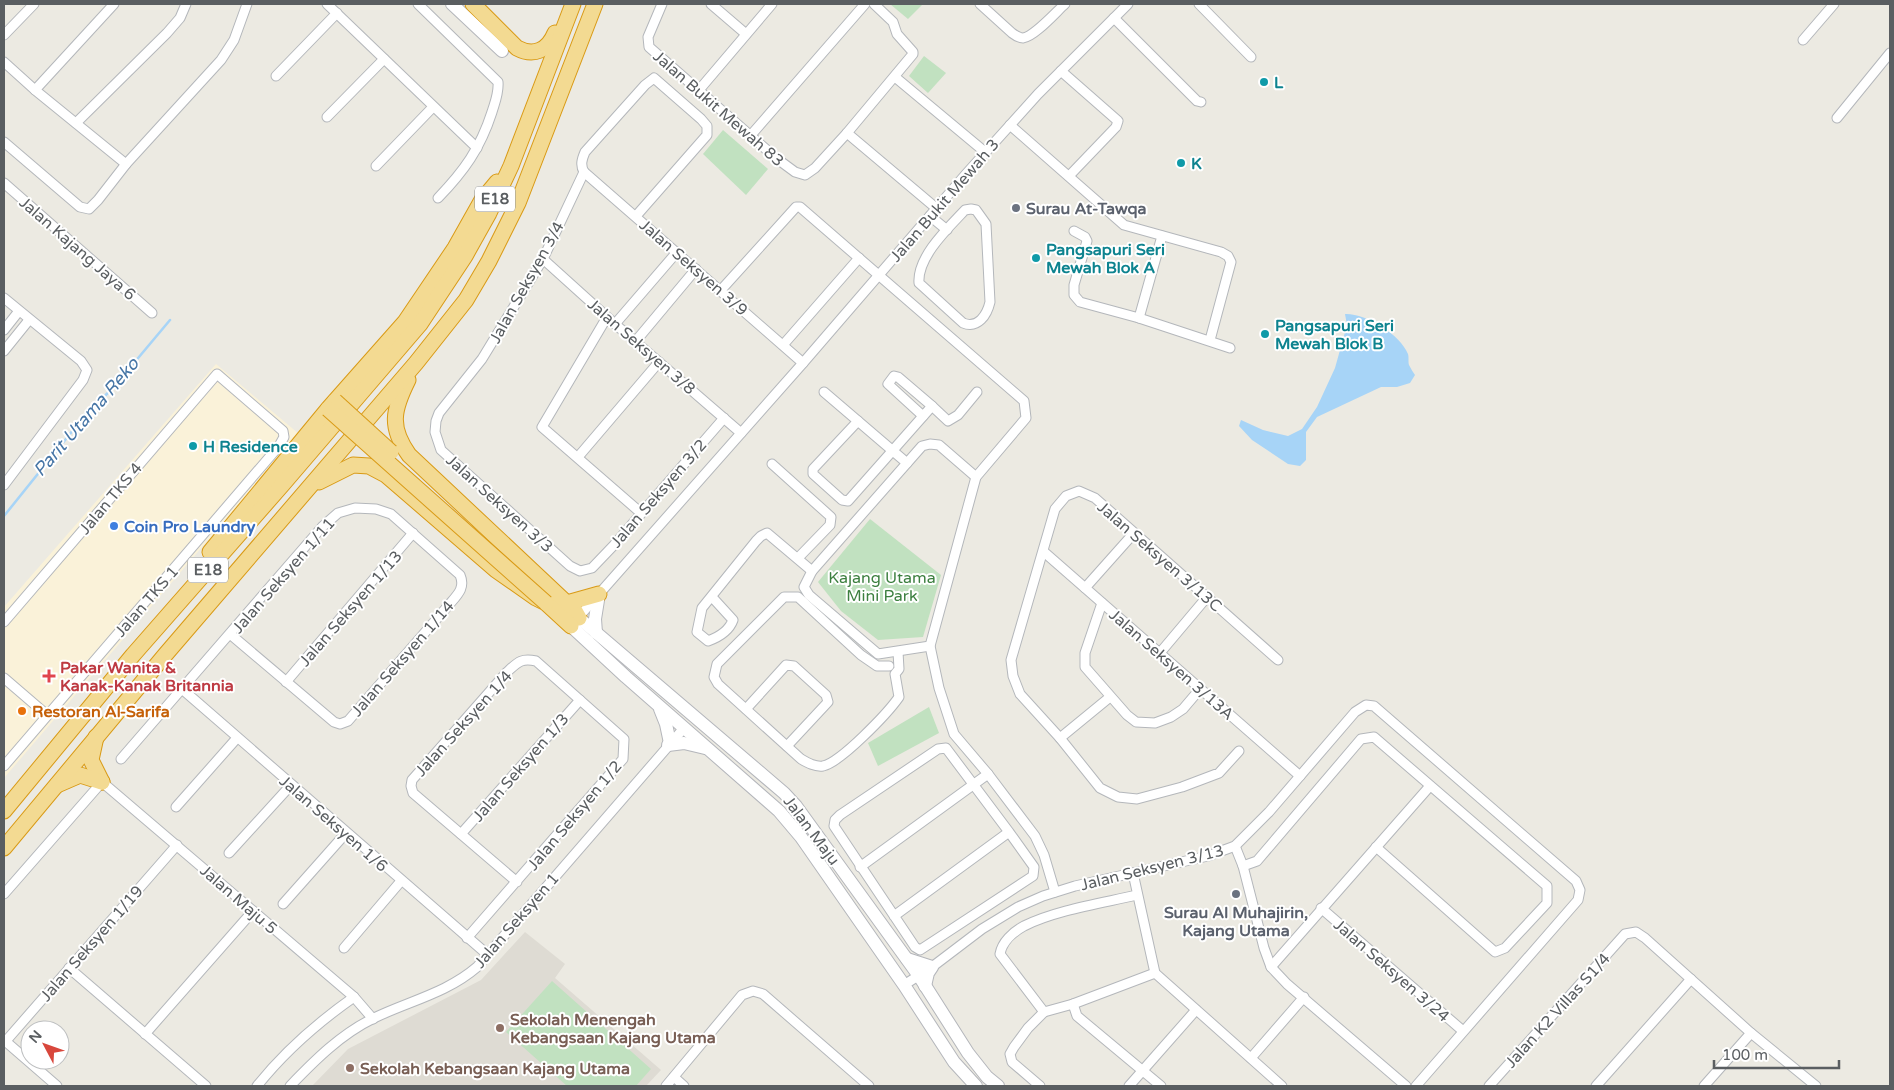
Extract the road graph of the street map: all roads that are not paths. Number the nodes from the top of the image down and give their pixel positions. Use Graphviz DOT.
graph roads {
  1 [pos="34,4"];
  2 [pos="114,4"];
  3 [pos="186,4"];
  4 [pos="247,4"];
  5 [pos="327,4"];
  6 [pos="418,4"];
  7 [pos="452,4"];
  8 [pos="472,4"];
  9 [pos="567,4"];
  10 [pos="573,4"];
  11 [pos="595,4"];
  12 [pos="662,4"];
  13 [pos="711,4"];
  14 [pos="772,4"];
  15 [pos="865,4"];
  16 [pos="874,4"];
  17 [pos="980,4"];
  18 [pos="1065,4"];
  19 [pos="1128,4"];
  20 [pos="1199,4"];
  21 [pos="1834,4"];
  22 [pos="337,13"];
  23 [pos="1114,18"];
  24 [pos="4,34"];
  25 [pos="746,34"];
  26 [pos="1803,40"];
  27 [pos="502,51"];
  28 [pos="1890,53"];
  29 [pos="1251,57"];
  30 [pos="384,59"];
  31 [pos="4,62"];
  32 [pos="1061,71"];
  33 [pos="276,76"];
  34 [pos="895,77"];
  35 [pos="35,90"];
  36 [pos="699,90"];
  37 [pos="1201,102"];
  38 [pos="433,107"];
  39 [pos="327,117"];
  40 [pos="1836,118"];
  41 [pos="76,123"];
  42 [pos="1010,126"];
  43 [pos="847,133"];
  44 [pos="751,135"];
  45 [pos="4,142"];
  46 [pos="477,148"];
  47 [pos="985,152"];
  48 [pos="126,164"];
  49 [pos="376,166"];
  50 [pos="510,166"];
  51 [pos="584,172"];
  52 [pos="1069,176"];
  53 [pos="4,183"];
  54 [pos="438,198"];
  55 [pos="936,208"];
  56 [pos="636,216"];
  57 [pos="930,216"];
  58 [pos="947,230"];
  59 [pos="1074,232"];
  60 [pos="1162,236"];
  61 [pos="677,252"];
  62 [pos="859,258"];
  63 [pos="543,259"];
  64 [pos="696,269"];
  65 [pos="878,275"];
  66 [pos="721,290"];
  67 [pos="6,303"];
  68 [pos="19,311"];
  69 [pos="152,313"];
  70 [pos="607,317"];
  71 [pos="1139,318"];
  72 [pos="29,320"];
  73 [pos="615,324"];
  74 [pos="4,330"];
  75 [pos="1210,340"];
  76 [pos="635,342"];
  77 [pos="783,346"];
  78 [pos="1230,348"];
  79 [pos="4,352"];
  80 [pos="659,362"];
  81 [pos="803,363"];
  82 [pos="416,364"];
  83 [pos="217,374"];
  84 [pos="824,392"];
  85 [pos="977,392"];
  86 [pos="332,405"];
  87 [pos="932,406"];
  88 [pos="439,413"];
  89 [pos="923,416"];
  90 [pos="724,418"];
  91 [pos="858,421"];
  92 [pos="741,434"];
  93 [pos="894,451"];
  94 [pos="578,457"];
  95 [pos="907,463"];
  96 [pos="772,464"];
  97 [pos="976,477"];
  98 [pos="4,485"];
  99 [pos="301,498"];
  100 [pos="641,513"];
  101 [pos="413,533"];
  102 [pos="1134,533"];
  103 [pos="1044,552"];
  104 [pos="798,558"];
  105 [pos="592,568"];
  106 [pos="812,571"];
  107 [pos="1085,588"];
  108 [pos="462,589"];
  109 [pos="599,594"];
  110 [pos="712,597"];
  111 [pos="1207,597"];
  112 [pos="546,603"];
  113 [pos="567,603"];
  114 [pos="1102,603"];
  115 [pos="4,622"];
  116 [pos="575,622"];
  117 [pos="596,633"];
  118 [pos="230,634"];
  119 [pos="930,646"];
  120 [pos="898,652"];
  121 [pos="888,653"];
  122 [pos="1159,654"];
  123 [pos="134,655"];
  124 [pos="526,659"];
  125 [pos="1278,660"];
  126 [pos="889,666"];
  127 [pos="895,674"];
  128 [pos="4,678"];
  129 [pos="286,682"];
  130 [pos="182,689"];
  131 [pos="1200,689"];
  132 [pos="1110,697"];
  133 [pos="580,700"];
  134 [pos="678,702"];
  135 [pos="658,706"];
  136 [pos="746,709"];
  137 [pos="47,715"];
  138 [pos="684,728"];
  139 [pos="717,735"];
  140 [pos="96,736"];
  141 [pos="237,738"];
  142 [pos="1060,738"];
  143 [pos="669,744"];
  144 [pos="787,746"];
  145 [pos="707,748"];
  146 [pos="1239,751"];
  147 [pos="120,759"];
  148 [pos="4,766"];
  149 [pos="988,774"];
  150 [pos="1300,776"];
  151 [pos="102,782"];
  152 [pos="55,785"];
  153 [pos="292,785"];
  154 [pos="973,785"];
  155 [pos="1430,786"];
  156 [pos="176,807"];
  157 [pos="4,811"];
  158 [pos="1009,832"];
  159 [pos="346,833"];
  160 [pos="461,834"];
  161 [pos="177,845"];
  162 [pos="1235,846"];
  163 [pos="1376,847"];
  164 [pos="4,848"];
  165 [pos="229,853"];
  166 [pos="860,866"];
  167 [pos="1243,866"];
  168 [pos="1133,873"];
  169 [pos="402,881"];
  170 [pos="517,882"];
  171 [pos="1055,892"];
  172 [pos="4,894"];
  173 [pos="1137,894"];
  174 [pos="283,904"];
  175 [pos="1321,908"];
  176 [pos="253,911"];
  177 [pos="894,916"];
  178 [pos="467,938"];
  179 [pos="344,948"];
  180 [pos="488,955"];
  181 [pos="907,959"];
  182 [pos="932,967"];
  183 [pos="1271,967"];
  184 [pos="69,968"];
  185 [pos="1155,973"];
  186 [pos="1691,979"];
  187 [pos="922,981"];
  188 [pos="904,986"];
  189 [pos="354,997"];
  190 [pos="1304,997"];
  191 [pos="1073,1004"];
  192 [pos="1196,1010"];
  193 [pos="1044,1012"];
  194 [pos="373,1019"];
  195 [pos="1463,1031"];
  196 [pos="1751,1033"];
  197 [pos="145,1034"];
  198 [pos="5,1041"];
  199 [pos="1251,1058"];
  200 [pos="1142,1071"];
  201 [pos="674,1078"];
  202 [pos="57,1086"];
  203 [pos="206,1086"];
  204 [pos="257,1086"];
  205 [pos="290,1086"];
  206 [pos="666,1086"];
  207 [pos="684,1086"];
  208 [pos="868,1086"];
  209 [pos="976,1086"];
  210 [pos="998,1086"];
  211 [pos="1040,1086"];
  212 [pos="1129,1086"];
  213 [pos="1161,1086"];
  214 [pos="1282,1086"];
  215 [pos="1406,1086"];
  216 [pos="1416,1086"];
  217 [pos="1488,1086"];
  218 [pos="1598,1086"];
  219 [pos="1704,1086"];
  220 [pos="1814,1086"];
  1 -- 24 [label="street"];
  2 -- 35 [label="street"];
  3 -- 41 [label="street"];
  4 -- 48 [label="street"];
  5 -- 22 [label="street"];
  6 -- 46 [label="street"];
  7 -- 27 [label="street"];
  8 -- 9 [label="highway"];
  10 -- 50 [label="highway, E18"];
  11 -- 82 [label="highway, E18"];
  12 -- 36 [label="street, Jalan Bukit Mewah 83"];
  13 -- 25 [label="street"];
  14 -- 25 [label="street"];
  15 -- 44 [label="street"];
  16 -- 34 [label="street"];
  17 -- 18 [label="street"];
  19 -- 23 [label="street, Jalan Bukit Mewah 3"];
  20 -- 29 [label="street"];
  21 -- 26 [label="street"];
  22 -- 30 [label="street"];
  22 -- 33 [label="street"];
  23 -- 32 [label="street, Jalan Bukit Mewah 3"];
  23 -- 37 [label="street"];
  25 -- 36 [label="street"];
  28 -- 40 [label="street"];
  30 -- 38 [label="street"];
  30 -- 39 [label="street"];
  31 -- 35 [label="street"];
  32 -- 42 [label="street, Jalan Bukit Mewah 3"];
  32 -- 52 [label="street"];
  34 -- 43 [label="street"];
  34 -- 47 [label="street"];
  35 -- 41 [label="street"];
  36 -- 44 [label="street, Jalan Bukit Mewah 83"];
  38 -- 46 [label="street"];
  38 -- 49 [label="street"];
  41 -- 48 [label="street"];
  42 -- 47 [label="street, Jalan Bukit Mewah 3"];
  42 -- 52 [label="street"];
  43 -- 44 [label="street, Jalan Bukit Mewah 83"];
  43 -- 55 [label="street"];
  45 -- 48 [label="street"];
  46 -- 54 [label="street"];
  47 -- 55 [label="street, Jalan Bukit Mewah 3"];
  50 -- 86 [label="highway"];
  50 -- 123 [label="highway, E18"];
  51 -- 56 [label="street, Jalan Seksyen 3/9"];
  51 -- 56 [label="street, Jalan Seksyen 3/4"];
  51 -- 63 [label="street, Jalan Seksyen 3/4"];
  52 -- 60 [label="street"];
  53 -- 69 [label="street, Jalan Kajang Jaya 6"];
  55 -- 57 [label="street, Jalan Bukit Mewah 3"];
  56 -- 61 [label="street, Jalan Seksyen 3/9"];
  57 -- 58 [label="street"];
  57 -- 65 [label="street, Jalan Bukit Mewah 3"];
  58 -- 58 [label="street"];
  59 -- 71 [label="street"];
  60 -- 71 [label="street"];
  60 -- 75 [label="street"];
  61 -- 64 [label="street, Jalan Seksyen 3/9"];
  61 -- 73 [label="street"];
  62 -- 65 [label="street"];
  62 -- 66 [label="street"];
  62 -- 77 [label="street"];
  63 -- 70 [label="street, Jalan Seksyen 3/8"];
  63 -- 88 [label="street, Jalan Seksyen 3/4"];
  64 -- 66 [label="street, Jalan Seksyen 3/9"];
  64 -- 76 [label="street"];
  65 -- 81 [label="street, Jalan Bukit Mewah 3"];
  65 -- 97 [label="street"];
  66 -- 77 [label="street, Jalan Seksyen 3/9"];
  67 -- 68 [label="street"];
  68 -- 72 [label="street"];
  68 -- 74 [label="street"];
  70 -- 73 [label="street, Jalan Seksyen 3/8"];
  70 -- 94 [label="street"];
  71 -- 75 [label="street"];
  72 -- 79 [label="street"];
  72 -- 98 [label="street"];
  73 -- 76 [label="street, Jalan Seksyen 3/8"];
  75 -- 78 [label="street"];
  76 -- 80 [label="street, Jalan Seksyen 3/8"];
  77 -- 81 [label="street, Jalan Seksyen 3/9"];
  80 -- 90 [label="street, Jalan Seksyen 3/8"];
  80 -- 94 [label="street"];
  81 -- 92 [label="street, Jalan Bukit Mewah 3"];
  82 -- 99 [label="highway, E18"];
  82 -- 113 [label="highway"];
  83 -- 115 [label="street, Jalan TKS 4"];
  83 -- 137 [label="street, Jalan TKS 1"];
  84 -- 91 [label="street"];
  85 -- 87 [label="street"];
  86 -- 112 [label="highway, bridge"];
  86 -- 116 [label="highway, bridge"];
  86 -- 123 [label="highway"];
  87 -- 89 [label="street"];
  87 -- 89 [label="street"];
  88 -- 105 [label="street, Jalan Seksyen 3/3"];
  89 -- 93 [label="street"];
  90 -- 92 [label="street, Jalan Seksyen 3/8"];
  90 -- 100 [label="street, Jalan Seksyen 3/2"];
  91 -- 93 [label="street"];
  91 -- 93 [label="street"];
  92 -- 109 [label="street, Jalan Bukit Mewah 3"];
  93 -- 95 [label="street"];
  94 -- 100 [label="street"];
  95 -- 97 [label="street"];
  95 -- 106 [label="street"];
  96 -- 104 [label="street"];
  97 -- 119 [label="street"];
  99 -- 112 [label="highway"];
  99 -- 140 [label="highway, E18"];
  100 -- 105 [label="street, Jalan Seksyen 3/2"];
  101 -- 108 [label="street, Jalan Seksyen 1/11"];
  101 -- 118 [label="street, Jalan Seksyen 1/11"];
  101 -- 129 [label="street, Jalan Seksyen 1/13"];
  102 -- 103 [label="street, Jalan Seksyen 3/13C"];
  102 -- 107 [label="street"];
  102 -- 111 [label="street, Jalan Seksyen 3/13C"];
  103 -- 107 [label="street, Jalan Seksyen 3/13A"];
  103 -- 142 [label="street, Jalan Seksyen 3/13C"];
  104 -- 106 [label="street"];
  104 -- 110 [label="street"];
  106 -- 121 [label="street"];
  107 -- 114 [label="street, Jalan Seksyen 3/13A"];
  108 -- 129 [label="street, Jalan Seksyen 1/14"];
  109 -- 113 [label="highway"];
  109 -- 116 [label="street, Jalan Bukit Mewah 3"];
  109 -- 117 [label="street"];
  110 -- 110 [label="street"];
  111 -- 122 [label="street"];
  111 -- 125 [label="street, Jalan Seksyen 3/13C"];
  112 -- 116 [label="highway"];
  113 -- 116 [label="highway"];
  114 -- 122 [label="street, Jalan Seksyen 3/13A"];
  114 -- 132 [label="street"];
  116 -- 117 [label="street, Jalan Maju"];
  116 -- 135 [label="street, Jalan Maju"];
  117 -- 134 [label="street, Jalan Maju"];
  118 -- 129 [label="street"];
  118 -- 130 [label="street, Jalan Seksyen 1/11"];
  119 -- 120 [label="street"];
  119 -- 149 [label="street"];
  120 -- 121 [label="street"];
  120 -- 127 [label="street"];
  121 -- 126 [label="street"];
  122 -- 131 [label="street, Jalan Seksyen 3/13A"];
  123 -- 157 [label="highway, E18"];
  124 -- 133 [label="street, Jalan Seksyen 1/2"];
  124 -- 160 [label="street, Jalan Seksyen 1/4"];
  126 -- 127 [label="street"];
  126 -- 136 [label="street"];
  127 -- 144 [label="street"];
  128 -- 137 [label="street"];
  130 -- 141 [label="street, Jalan Seksyen 1/6"];
  130 -- 147 [label="street, Jalan Seksyen 1/11"];
  131 -- 132 [label="street"];
  131 -- 150 [label="street, Jalan Seksyen 3/13A"];
  132 -- 142 [label="street"];
  133 -- 160 [label="street, Jalan Seksyen 1/3"];
  133 -- 170 [label="street, Jalan Seksyen 1/2"];
  134 -- 138 [label="street"];
  134 -- 139 [label="street, Jalan Maju"];
  135 -- 138 [label="street, Jalan Maju"];
  135 -- 143 [label="street"];
  136 -- 144 [label="street"];
  136 -- 144 [label="street"];
  137 -- 148 [label="street, Jalan TKS 1"];
  138 -- 139 [label="street"];
  138 -- 143 [label="street, Jalan Seksyen 1"];
  138 -- 145 [label="street, Jalan Maju"];
  139 -- 181 [label="street, Jalan Maju"];
  140 -- 151 [label="highway"];
  140 -- 152 [label="highway, E18"];
  141 -- 153 [label="street, Jalan Seksyen 1/6"];
  141 -- 156 [label="street"];
  142 -- 146 [label="street, Jalan Seksyen 3/13C"];
  143 -- 145 [label="street"];
  143 -- 180 [label="street, Jalan Seksyen 1"];
  145 -- 188 [label="street, Jalan Maju"];
  149 -- 154 [label="street"];
  149 -- 171 [label="street"];
  150 -- 162 [label="street, Jalan Seksyen 3/13"];
  150 -- 195 [label="street, Jalan Seksyen 3/13"];
  151 -- 152 [label="highway"];
  151 -- 161 [label="street, Jalan Maju 5"];
  151 -- 172 [label="street"];
  152 -- 164 [label="highway, E18"];
  153 -- 159 [label="street, Jalan Seksyen 1/6"];
  153 -- 165 [label="street"];
  154 -- 158 [label="street"];
  154 -- 166 [label="street"];
  154 -- 166 [label="street"];
  155 -- 163 [label="street"];
  155 -- 163 [label="street"];
  155 -- 167 [label="street"];
  158 -- 177 [label="street"];
  158 -- 177 [label="street"];
  159 -- 169 [label="street, Jalan Seksyen 1/6"];
  159 -- 174 [label="street"];
  160 -- 170 [label="street"];
  161 -- 176 [label="street, Jalan Maju 5"];
  161 -- 184 [label="street, Jalan Seksyen 1/19"];
  162 -- 167 [label="street"];
  162 -- 168 [label="street, Jalan Seksyen 3/13"];
  163 -- 175 [label="street"];
  166 -- 177 [label="street"];
  167 -- 183 [label="street"];
  168 -- 171 [label="street, Jalan Seksyen 3/13"];
  168 -- 173 [label="street"];
  169 -- 178 [label="street, Jalan Seksyen 1/6"];
  169 -- 179 [label="street"];
  170 -- 178 [label="street, Jalan Seksyen 1/2"];
  171 -- 182 [label="street, Jalan Seksyen 3/13"];
  173 -- 185 [label="street"];
  173 -- 193 [label="street"];
  175 -- 183 [label="street"];
  175 -- 195 [label="street, Jalan Seksyen 3/24"];
  176 -- 189 [label="street, Jalan Maju 5"];
  176 -- 197 [label="street"];
  178 -- 180 [label="street, Jalan Seksyen 1/6"];
  180 -- 194 [label="street, Jalan Seksyen 1"];
  181 -- 182 [label="street"];
  181 -- 187 [label="street, Jalan Maju"];
  182 -- 187 [label="street"];
  183 -- 190 [label="street"];
  184 -- 197 [label="street"];
  184 -- 198 [label="street, Jalan Seksyen 1/19"];
  185 -- 191 [label="street"];
  185 -- 192 [label="street"];
  186 -- 196 [label="street"];
  186 -- 217 [label="street, Jalan K2 Villas S1/4"];
  186 -- 218 [label="street"];
  187 -- 188 [label="street"];
  187 -- 210 [label="street, Jalan Maju"];
  188 -- 209 [label="street, Jalan Maju"];
  189 -- 194 [label="street, Jalan Maju 5"];
  189 -- 204 [label="street"];
  190 -- 199 [label="street"];
  190 -- 215 [label="street"];
  191 -- 193 [label="street"];
  191 -- 200 [label="street"];
  192 -- 199 [label="street"];
  192 -- 200 [label="street"];
  193 -- 211 [label="street"];
  194 -- 205 [label="street, Jalan Seksyen 1"];
  195 -- 216 [label="street"];
  196 -- 219 [label="street"];
  196 -- 220 [label="street"];
  197 -- 203 [label="street"];
  198 -- 202 [label="street"];
  199 -- 214 [label="street"];
  200 -- 212 [label="street"];
  200 -- 213 [label="street"];
  201 -- 206 [label="street"];
  201 -- 207 [label="street"];
  201 -- 208 [label="street"];
}
